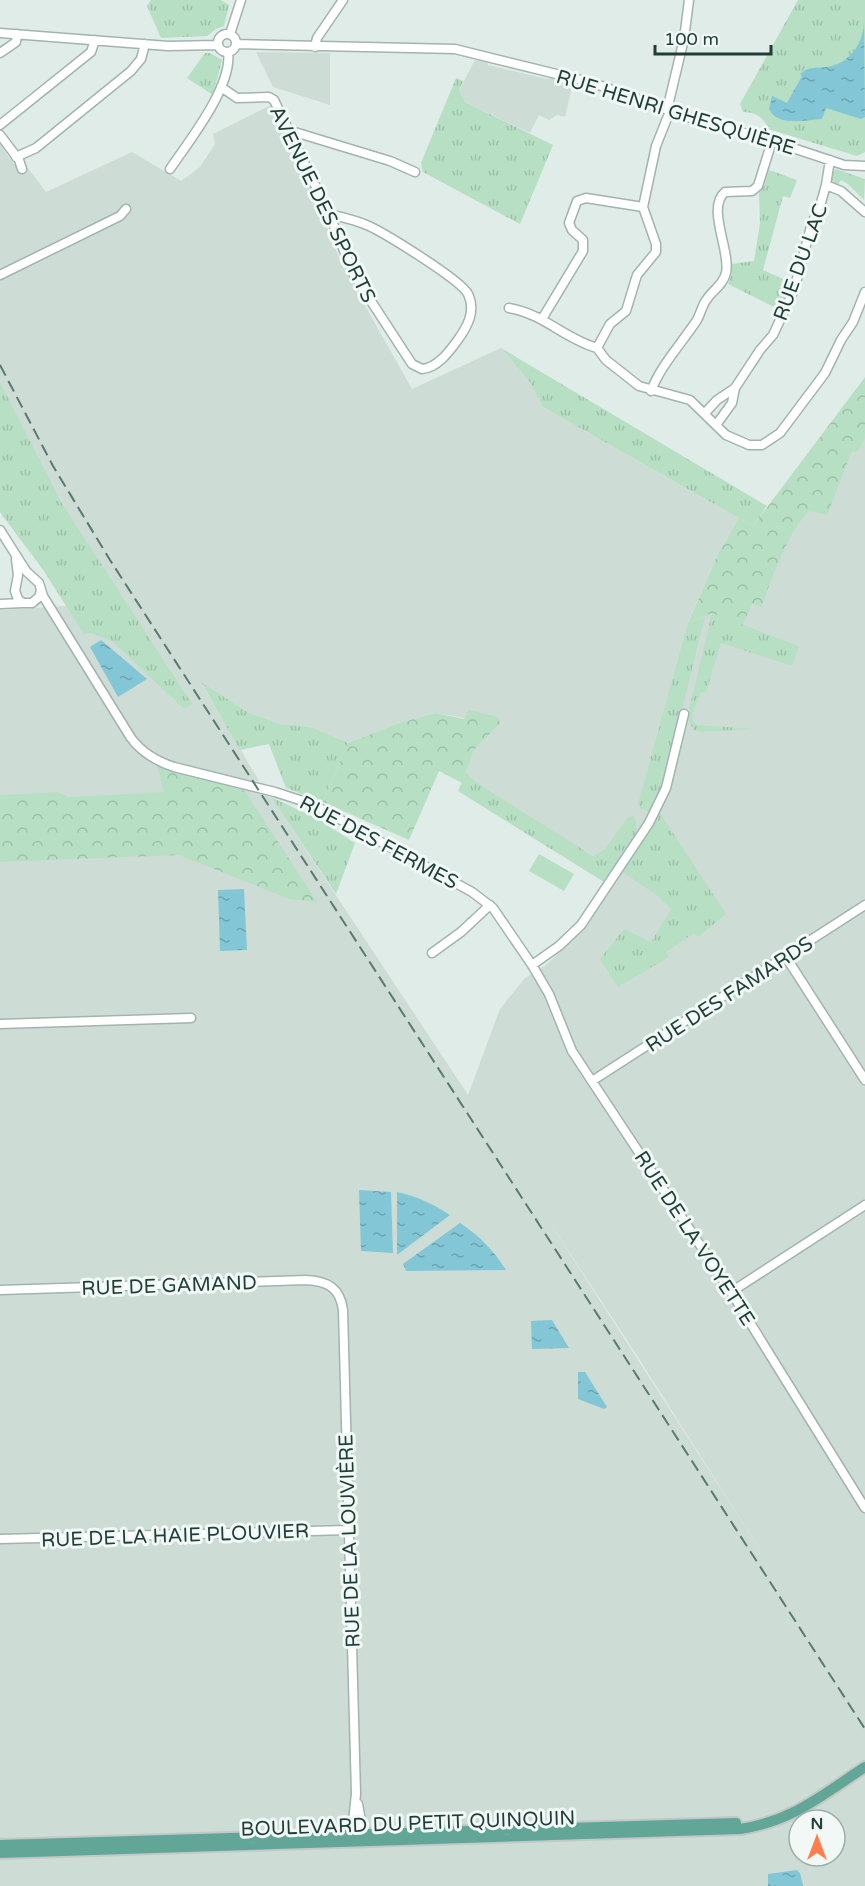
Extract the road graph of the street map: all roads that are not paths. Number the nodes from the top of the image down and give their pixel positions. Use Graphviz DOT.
graph roads {
  1 [pos="241,0"];
  2 [pos="343,0"];
  3 [pos="689,0"];
  4 [pos="0,33"];
  5 [pos="17,34"];
  6 [pos="230,34"];
  7 [pos="95,40"];
  8 [pos="145,44"];
  9 [pos="236,44"];
  10 [pos="218,45"];
  11 [pos="315,47"];
  12 [pos="228,52"];
  13 [pos="0,53"];
  14 [pos="221,87"];
  15 [pos="669,111"];
  16 [pos="0,125"];
  17 [pos="288,130"];
  18 [pos="0,135"];
  19 [pos="772,141"];
  20 [pos="16,157"];
  21 [pos="830,160"];
  22 [pos="865,166"];
  23 [pos="22,169"];
  24 [pos="170,170"];
  25 [pos="415,172"];
  26 [pos="826,185"];
  27 [pos="644,207"];
  28 [pos="126,209"];
  29 [pos="865,212"];
  30 [pos="329,214"];
  31 [pos="0,275"];
  32 [pos="865,292"];
  33 [pos="509,308"];
  34 [pos="542,319"];
  35 [pos="597,348"];
  36 [pos="735,388"];
  37 [pos="651,391"];
  38 [pos="705,413"];
  39 [pos="716,425"];
  40 [pos="0,530"];
  41 [pos="14,550"];
  42 [pos="34,579"];
  43 [pos="16,585"];
  44 [pos="41,589"];
  45 [pos="0,602"];
  46 [pos="27,603"];
  47 [pos="57,615"];
  48 [pos="684,714"];
  49 [pos="490,905"];
  50 [pos="865,905"];
  51 [pos="432,953"];
  52 [pos="786,957"];
  53 [pos="532,965"];
  54 [pos="191,1018"];
  55 [pos="0,1024"];
  56 [pos="865,1080"];
  57 [pos="592,1082"];
  58 [pos="865,1205"];
  59 [pos="336,1289"];
  60 [pos="0,1290"];
  61 [pos="731,1292"];
  62 [pos="865,1508"];
  63 [pos="350,1530"];
  64 [pos="0,1539"];
  65 [pos="865,1767"];
  66 [pos="356,1794"];
  67 [pos="364,1838"];
  68 [pos="351,1839"];
  69 [pos="0,1845"];
  70 [pos="0,1853"];
  1 -- 6 [label="street"];
  2 -- 11 [label="street"];
  3 -- 15 [label="street"];
  4 -- 5 [label="street"];
  5 -- 7 [label="street"];
  5 -- 13 [label="street"];
  6 -- 9 [label="street"];
  6 -- 10 [label="street"];
  7 -- 8 [label="street"];
  7 -- 16 [label="street"];
  8 -- 10 [label="street"];
  8 -- 20 [label="street"];
  9 -- 11 [label="street, RUE HENRI GHESQUIÈRE"];
  9 -- 12 [label="street"];
  10 -- 12 [label="street"];
  11 -- 15 [label="street, RUE HENRI GHESQUIÈRE"];
  12 -- 14 [label="street"];
  14 -- 17 [label="street, AVENUE DES SPORTS"];
  14 -- 24 [label="street"];
  15 -- 19 [label="street, RUE HENRI GHESQUIÈRE"];
  15 -- 27 [label="street"];
  17 -- 25 [label="street"];
  17 -- 30 [label="street, AVENUE DES SPORTS"];
  18 -- 20 [label="street"];
  19 -- 21 [label="street, RUE HENRI GHESQUIÈRE"];
  19 -- 37 [label="street"];
  20 -- 23 [label="street"];
  21 -- 22 [label="street, RUE HENRI GHESQUIÈRE"];
  21 -- 26 [label="street, RUE DU LAC"];
  26 -- 29 [label="street"];
  26 -- 36 [label="street, RUE DU LAC"];
  27 -- 34 [label="street"];
  27 -- 35 [label="street"];
  28 -- 31 [label="street"];
  30 -- 30 [label="street, AVENUE DES SPORTS"];
  32 -- 39 [label="street"];
  33 -- 34 [label="street"];
  34 -- 35 [label="street"];
  35 -- 37 [label="street"];
  36 -- 38 [label="street, RUE DU LAC"];
  36 -- 39 [label="street, RUE DU LAC"];
  37 -- 38 [label="street"];
  38 -- 39 [label="street"];
  40 -- 41 [label="street"];
  41 -- 42 [label="street"];
  41 -- 43 [label="street"];
  42 -- 43 [label="street"];
  42 -- 44 [label="street"];
  43 -- 45 [label="street"];
  43 -- 46 [label="street"];
  44 -- 46 [label="street"];
  44 -- 47 [label="street, RUE DES FERMES"];
  45 -- 46 [label="street"];
  46 -- 47 [label="street"];
  47 -- 49 [label="street, RUE DES FERMES"];
  48 -- 53 [label="street"];
  49 -- 51 [label="street"];
  49 -- 53 [label="street, RUE DES FERMES"];
  50 -- 52 [label="street, RUE DES FAMARDS"];
  52 -- 56 [label="street"];
  52 -- 57 [label="street, RUE DES FAMARDS"];
  53 -- 57 [label="street, RUE DE LA VOYETTE"];
  54 -- 55 [label="street"];
  57 -- 61 [label="street, RUE DE LA VOYETTE"];
  58 -- 61 [label="street"];
  59 -- 60 [label="street, RUE DE GAMAND"];
  59 -- 63 [label="street, RUE DE LA LOUVIÈRE"];
  61 -- 62 [label="street, RUE DE LA VOYETTE"];
  63 -- 64 [label="street, RUE DE LA HAIE PLOUVIER"];
  63 -- 66 [label="street, RUE DE LA LOUVIÈRE"];
  65 -- 67 [label="main road, BOULEVARD DU PETIT QUINQUIN"];
  66 -- 67 [label="street, RUE DE LA LOUVIÈRE"];
  66 -- 68 [label="street, RUE DE LA LOUVIÈRE"];
  67 -- 68 [label="main road, BOULEVARD DU PETIT QUINQUIN"];
  68 -- 69 [label="main road, BOULEVARD DU PETIT QUINQUIN"];
  68 -- 70 [label="main road, BOULEVARD DU PETIT QUINQUIN"];
}
